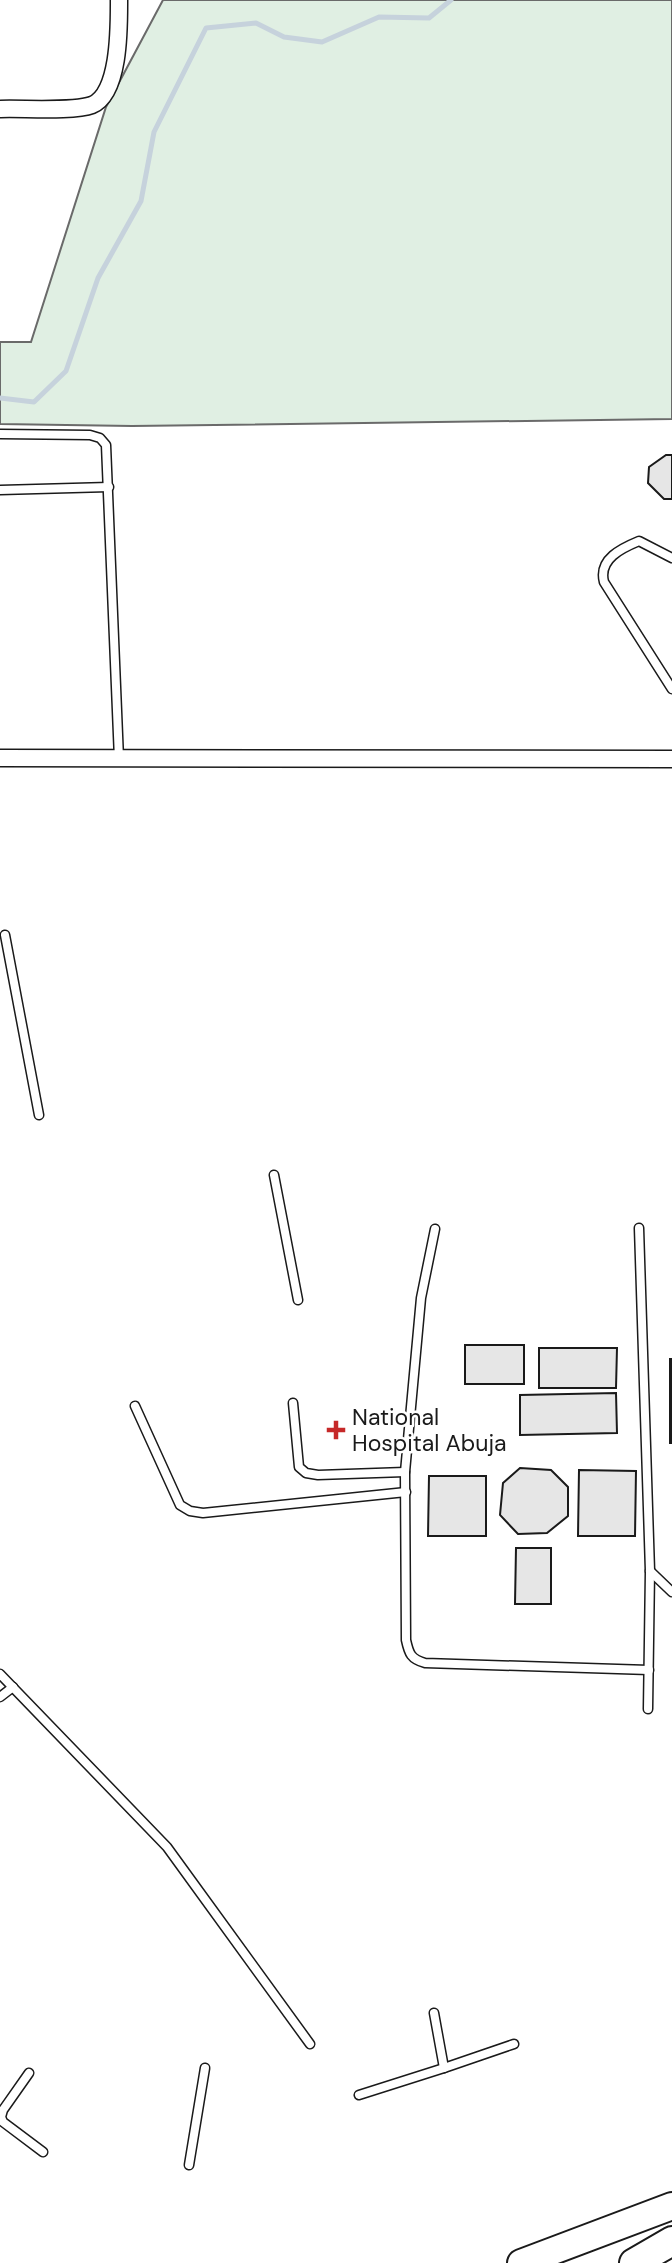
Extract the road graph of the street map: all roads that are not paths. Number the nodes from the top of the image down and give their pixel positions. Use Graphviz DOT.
graph roads {
  1 [pos="119,0"];
  2 [pos="0,108"];
  3 [pos="0,434"];
  4 [pos="109,487"];
  5 [pos="0,491"];
  6 [pos="672,558"];
  7 [pos="672,689"];
  8 [pos="0,758"];
  9 [pos="119,759"];
  10 [pos="672,759"];
  11 [pos="5,935"];
  12 [pos="39,1115"];
  13 [pos="274,1175"];
  14 [pos="639,1228"];
  15 [pos="435,1229"];
  16 [pos="298,1300"];
  17 [pos="293,1403"];
  18 [pos="135,1406"];
  19 [pos="405,1472"];
  20 [pos="406,1492"];
  21 [pos="650,1571"];
  22 [pos="672,1592"];
  23 [pos="649,1670"];
  24 [pos="0,1674"];
  25 [pos="13,1686"];
  26 [pos="0,1697"];
  27 [pos="648,1709"];
  28 [pos="434,2013"];
  29 [pos="310,2044"];
  30 [pos="514,2044"];
  31 [pos="205,2068"];
  32 [pos="444,2068"];
  33 [pos="29,2073"];
  34 [pos="359,2095"];
  35 [pos="43,2152"];
  36 [pos="189,2165"];
  37 [pos="672,2206"];
  38 [pos="672,2241"];
  39 [pos="672,2259"];
  40 [pos="521,2263"];
  41 [pos="634,2263"];
  42 [pos="662,2263"];
  1 -- 2 [label="street"];
  3 -- 4 [label="lane"];
  4 -- 5 [label="lane"];
  4 -- 9 [label="lane"];
  6 -- 7 [label="lane"];
  8 -- 9 [label="street"];
  9 -- 10 [label="street"];
  11 -- 12 [label="lane"];
  13 -- 16 [label="lane"];
  14 -- 21 [label="lane"];
  15 -- 19 [label="lane"];
  17 -- 19 [label="lane"];
  18 -- 20 [label="lane"];
  19 -- 20 [label="lane"];
  20 -- 23 [label="lane"];
  21 -- 22 [label="lane"];
  21 -- 23 [label="lane"];
  23 -- 27 [label="lane"];
  24 -- 25 [label="lane"];
  25 -- 26 [label="lane"];
  25 -- 29 [label="lane"];
  28 -- 32 [label="lane"];
  30 -- 32 [label="lane"];
  31 -- 36 [label="lane"];
  32 -- 34 [label="lane"];
  33 -- 35 [label="lane"];
  37 -- 40 [label="highway"];
  38 -- 41 [label="highway"];
  39 -- 42 [label="highway"];
}
